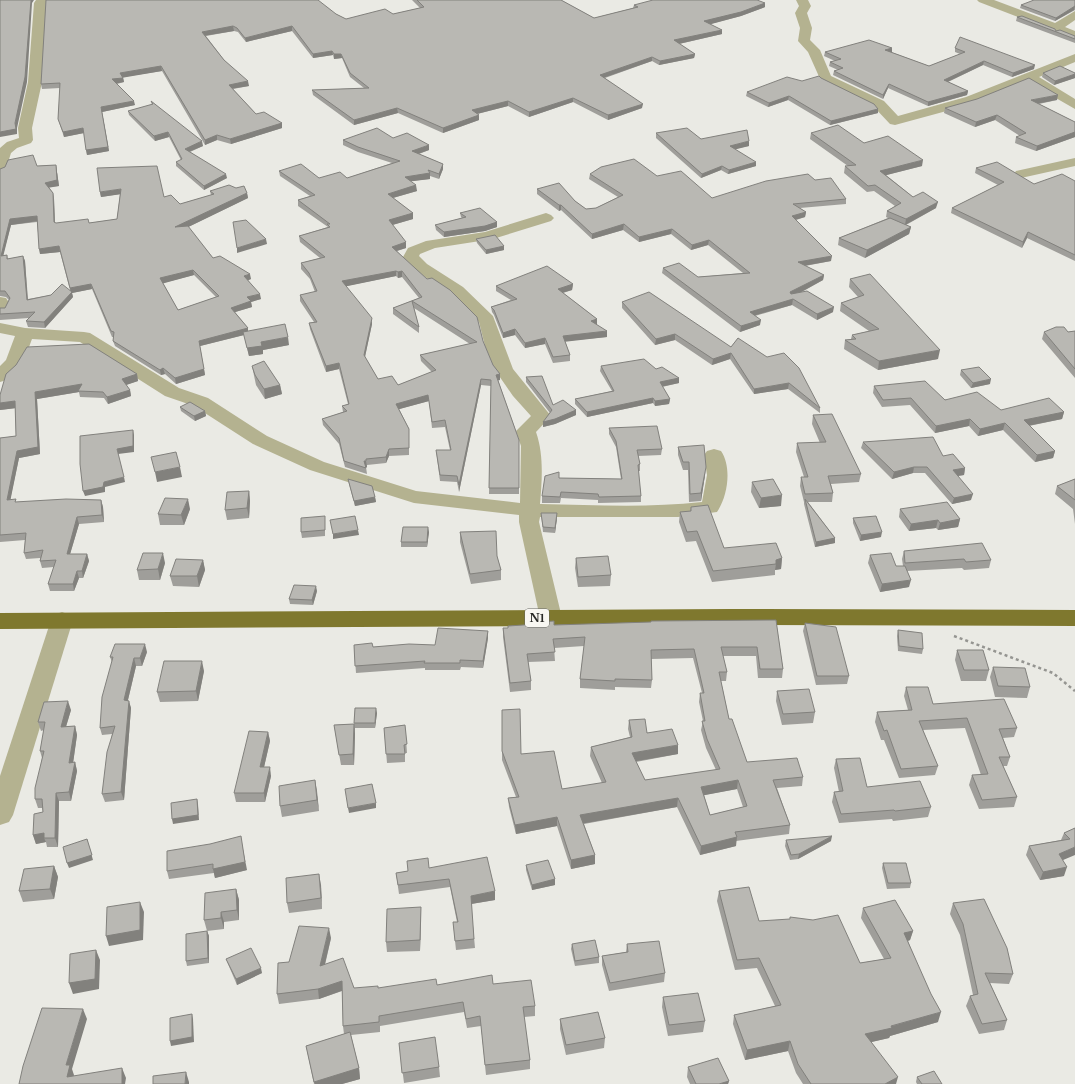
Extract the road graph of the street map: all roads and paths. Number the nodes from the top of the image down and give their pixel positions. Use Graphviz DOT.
graph roads {
  1 [pos="42,0"];
  2 [pos="802,0"];
  3 [pos="983,0"];
  4 [pos="1075,15"];
  5 [pos="1057,27"];
  6 [pos="1075,35"];
  7 [pos="1075,58"];
  8 [pos="1029,77"];
  9 [pos="1075,105"];
  10 [pos="1075,162"];
  11 [pos="0,169"];
  12 [pos="1020,174"];
  13 [pos="546,218"];
  14 [pos="0,302"];
  15 [pos="0,308"];
  16 [pos="0,328"];
  17 [pos="25,333"];
  18 [pos="0,377"];
  19 [pos="714,455"];
  20 [pos="530,510"];
  21 [pos="551,618"];
  22 [pos="1075,618"];
  23 [pos="62,620"];
  24 [pos="0,621"];
  25 [pos="949,634"];
  26 [pos="1075,691"];
  27 [pos="0,814"];
  1 -- 11 [label="street"];
  2 -- 8 [label="street"];
  3 -- 5 [label="street"];
  4 -- 5 [label="street"];
  5 -- 6 [label="street"];
  7 -- 8 [label="street"];
  8 -- 9 [label="street"];
  10 -- 12 [label="street"];
  13 -- 20 [label="street"];
  14 -- 15 [label="street"];
  16 -- 17 [label="street"];
  17 -- 18 [label="street"];
  17 -- 20 [label="street"];
  19 -- 20 [label="street"];
  20 -- 21 [label="street"];
  21 -- 22 [label="highway, N1"];
  21 -- 23 [label="highway, N1"];
  23 -- 24 [label="highway, N1"];
  23 -- 27 [label="street"];
  25 -- 26 [label="path"];
}
